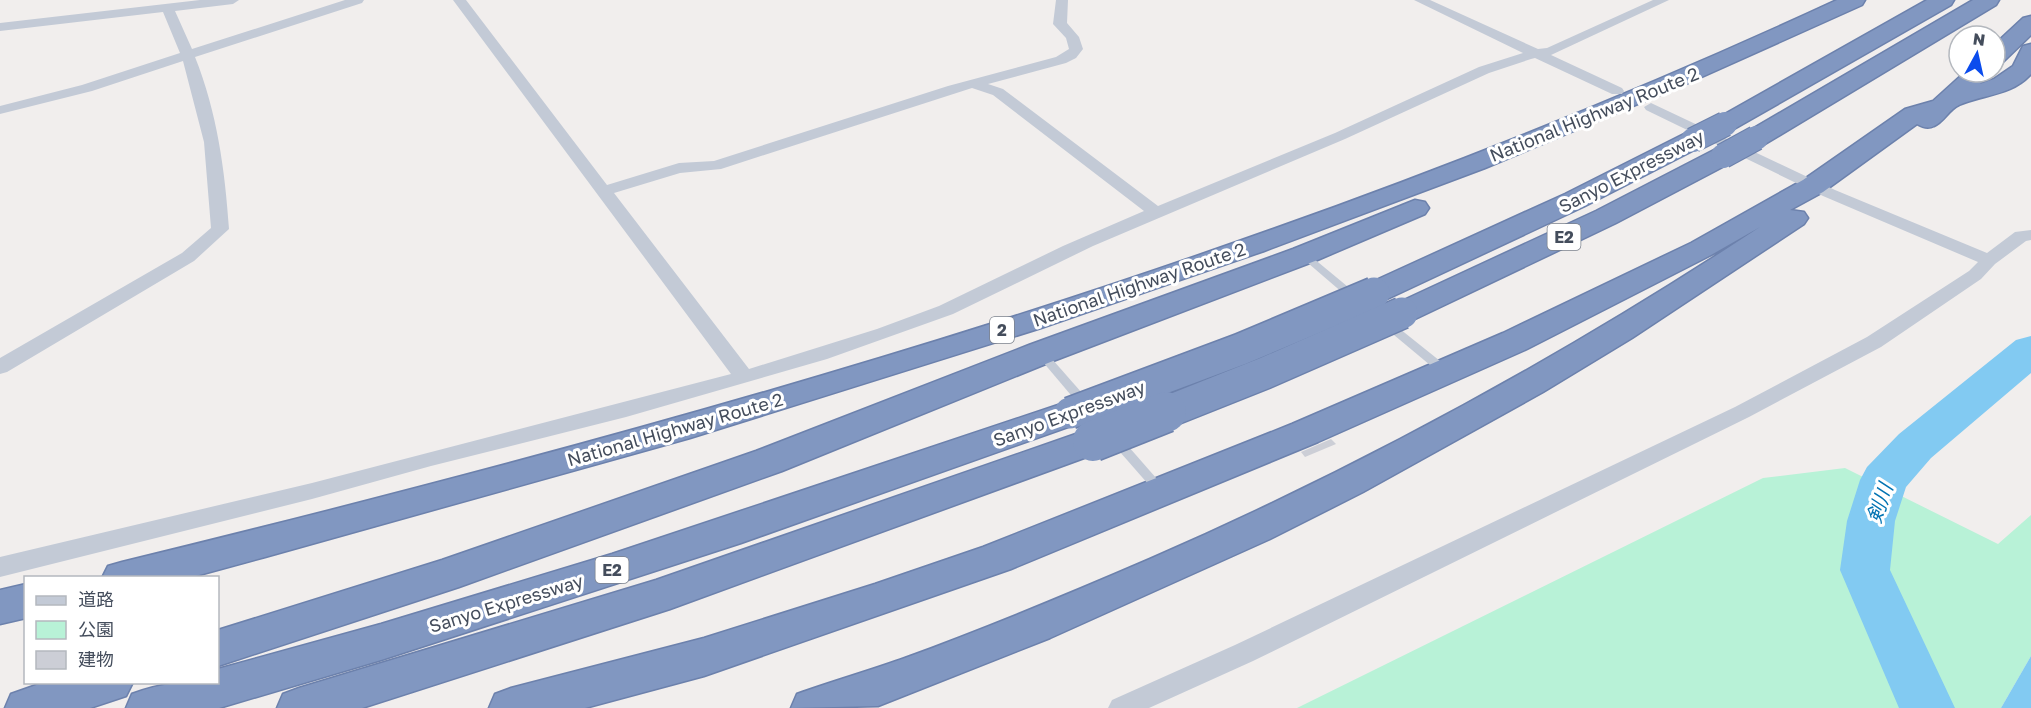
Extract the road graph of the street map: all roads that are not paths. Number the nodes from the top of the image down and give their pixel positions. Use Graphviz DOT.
graph roads {
  1 [pos="233,0"];
  2 [pos="358,0"];
  3 [pos="459,0"];
  4 [pos="1062,0"];
  5 [pos="1420,0"];
  6 [pos="1663,0"];
  7 [pos="1854,0"];
  8 [pos="1943,0"];
  9 [pos="1988,0"];
  10 [pos="167,7"];
  11 [pos="0,27"];
  12 [pos="2030,31"];
  13 [pos="2007,48"];
  14 [pos="2031,51"];
  15 [pos="188,53"];
  16 [pos="1532,54"];
  17 [pos="1721,61"];
  18 [pos="973,84"];
  19 [pos="1966,84"];
  20 [pos="1617,91"];
  21 [pos="1946,103"];
  22 [pos="1651,107"];
  23 [pos="0,110"];
  24 [pos="1821,189"];
  25 [pos="603,191"];
  26 [pos="1157,213"];
  27 [pos="2031,235"];
  28 [pos="1304,255"];
  29 [pos="1989,260"];
  30 [pos="1379,306"];
  31 [pos="1041,352"];
  32 [pos="0,366"];
  33 [pos="1446,372"];
  34 [pos="744,377"];
  35 [pos="1089,423"];
  36 [pos="1162,493"];
  37 [pos="0,567"];
  38 [pos="130,576"];
  39 [pos="24,601"];
  40 [pos="0,607"];
  41 [pos="219,648"];
  42 [pos="105,684"];
  43 [pos="27,708"];
  44 [pos="148,708"];
  45 [pos="299,708"];
  46 [pos="511,708"];
  47 [pos="813,708"];
  48 [pos="1121,708"];
  1 -- 10 [label="street"];
  2 -- 15 [label="street"];
  3 -- 25 [label="street"];
  4 -- 18 [label="street"];
  5 -- 16 [label="street"];
  6 -- 16 [label="street"];
  7 -- 17 [label="highway, National Highway Route 2 / 2"];
  8 -- 30 [label="highway, Sanyo Expressway / E2, bridge"];
  9 -- 30 [label="highway, Sanyo Expressway / E2, bridge"];
  10 -- 11 [label="street"];
  10 -- 15 [label="street"];
  12 -- 13 [label="highway"];
  14 -- 21 [label="highway"];
  15 -- 23 [label="street"];
  15 -- 32 [label="street"];
  16 -- 20 [label="street"];
  16 -- 26 [label="street"];
  17 -- 28 [label="highway"];
  17 -- 38 [label="highway, National Highway Route 2 / 2"];
  18 -- 25 [label="street"];
  18 -- 26 [label="street"];
  19 -- 21 [label="highway"];
  21 -- 24 [label="highway"];
  22 -- 24 [label="street"];
  24 -- 29 [label="street"];
  24 -- 33 [label="highway"];
  24 -- 47 [label="highway"];
  25 -- 34 [label="street"];
  26 -- 34 [label="street"];
  27 -- 29 [label="street"];
  28 -- 30 [label="lane"];
  28 -- 31 [label="highway"];
  29 -- 48 [label="street"];
  30 -- 33 [label="lane"];
  30 -- 35 [label="highway, Sanyo Expressway / E2, bridge"];
  31 -- 35 [label="lane"];
  31 -- 41 [label="highway"];
  33 -- 36 [label="highway"];
  34 -- 37 [label="street"];
  35 -- 36 [label="lane"];
  35 -- 44 [label="highway, Sanyo Expressway / E2"];
  35 -- 45 [label="highway, Sanyo Expressway / E2"];
  36 -- 46 [label="highway"];
  39 -- 40 [label="highway"];
  42 -- 43 [label="highway"];
}
